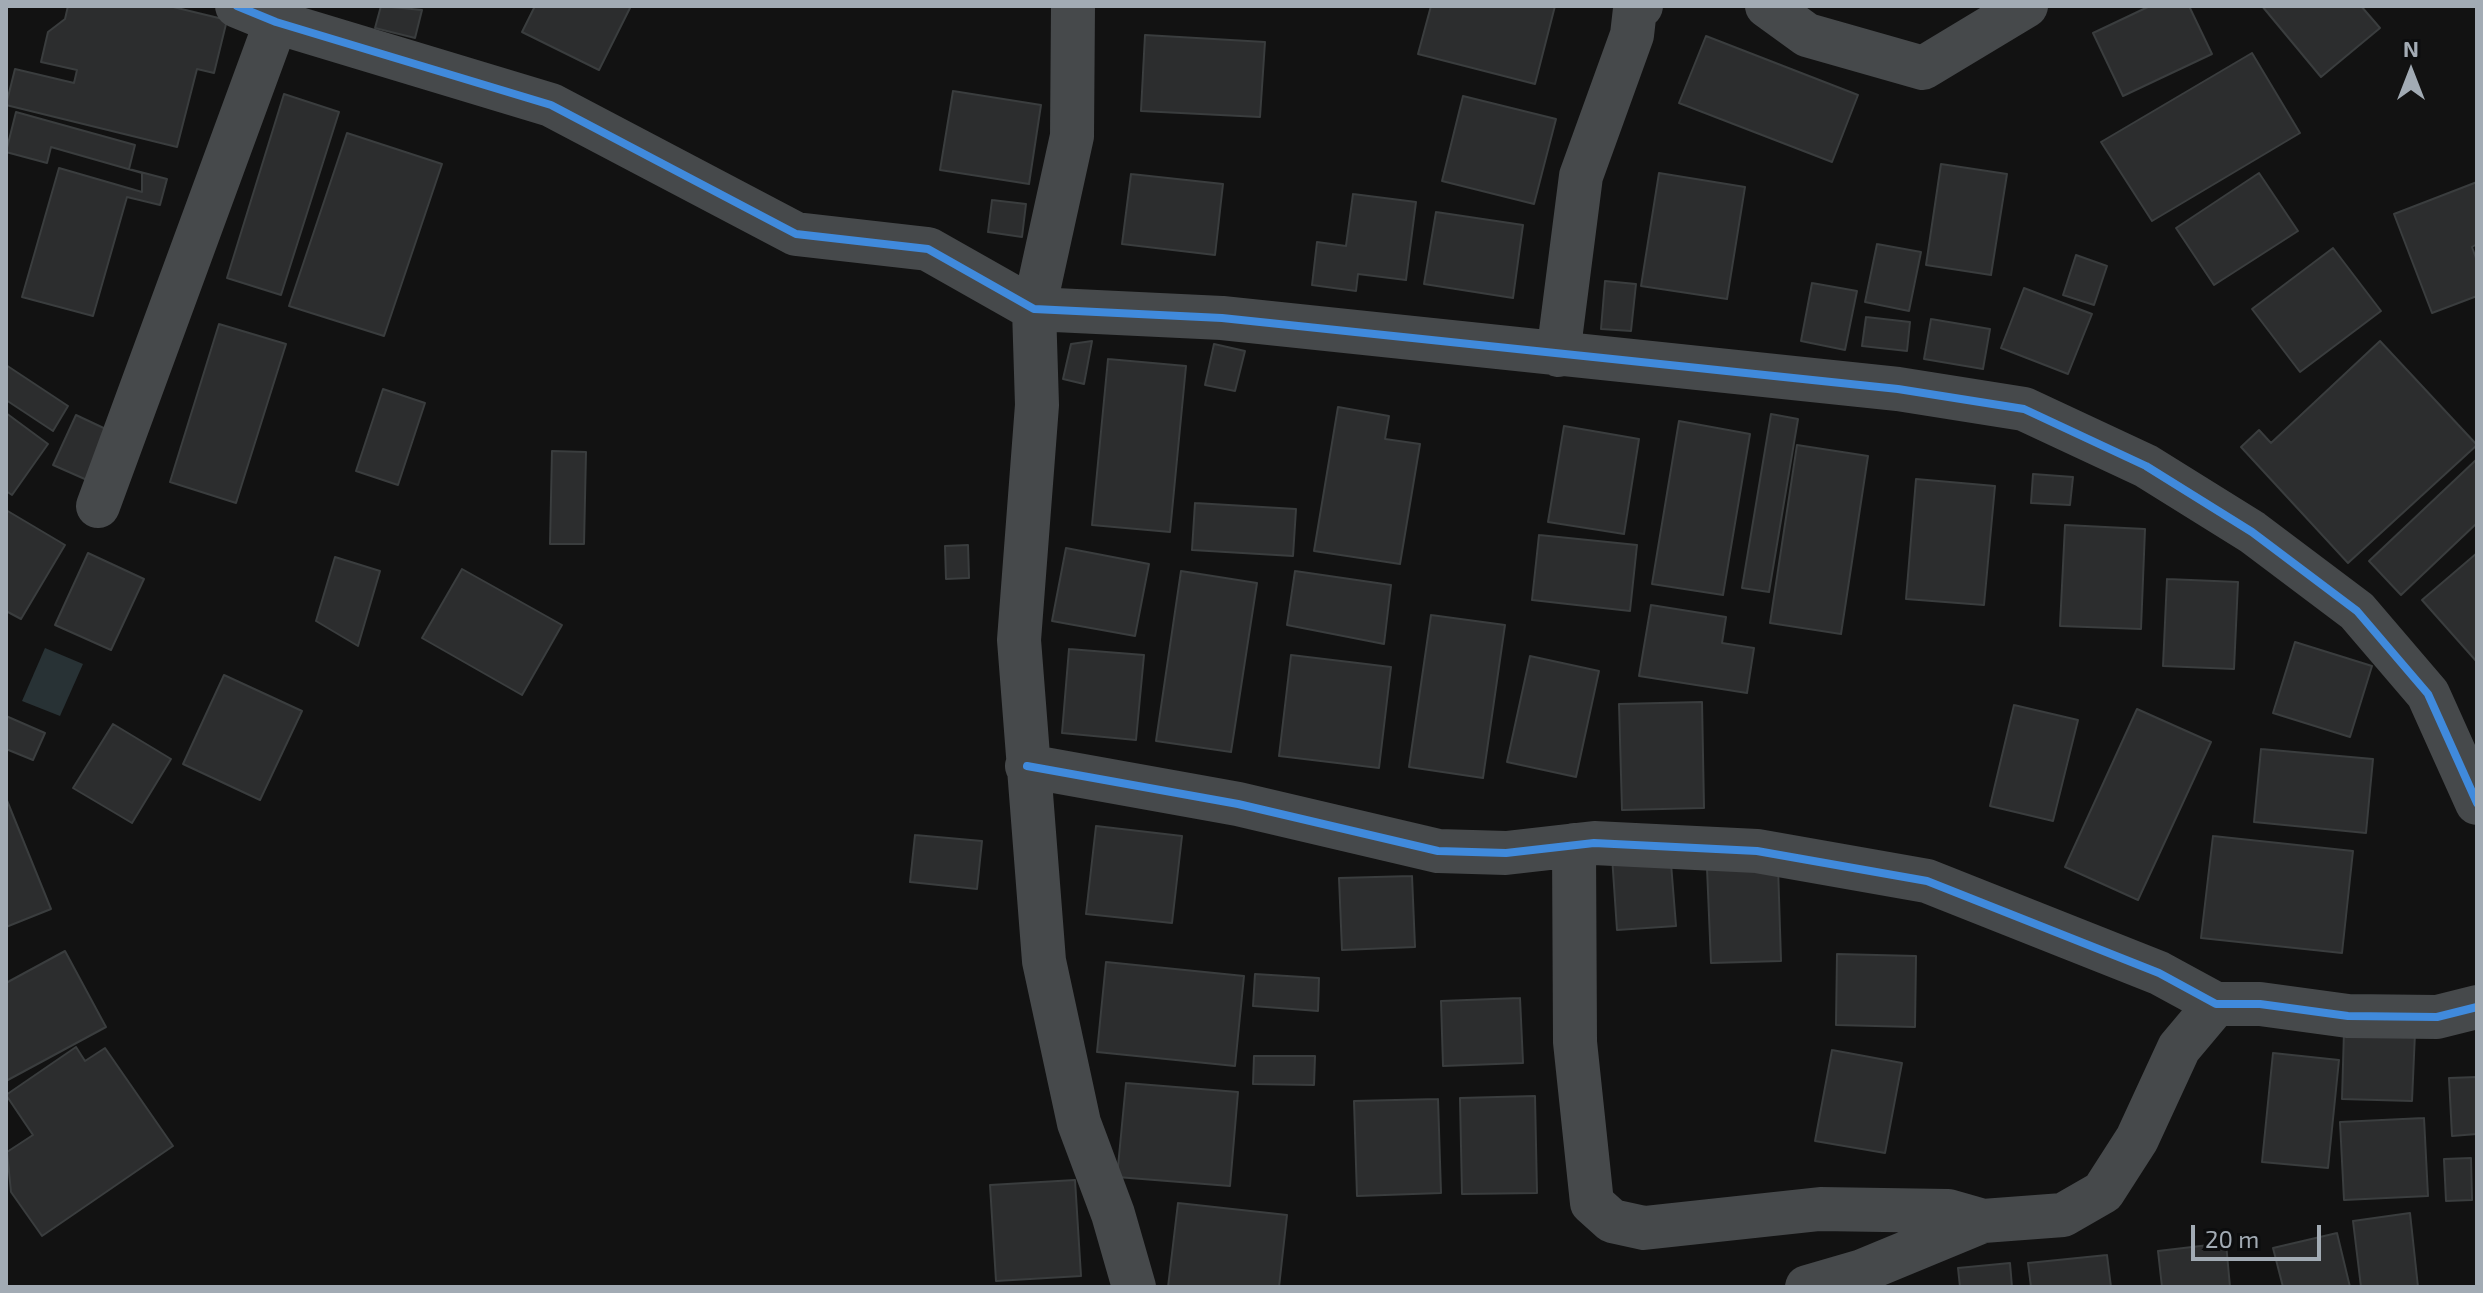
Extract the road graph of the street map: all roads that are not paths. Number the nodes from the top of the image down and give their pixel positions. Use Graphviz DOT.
graph roads {
  1 [pos="1073,6"];
  2 [pos="1641,6"];
  3 [pos="1767,6"];
  4 [pos="2026,6"];
  5 [pos="256,14"];
  6 [pos="1034,309"];
  7 [pos="1558,355"];
  8 [pos="98,506"];
  9 [pos="1027,766"];
  10 [pos="2477,803"];
  11 [pos="1574,845"];
  12 [pos="2216,1004"];
  13 [pos="2477,1007"];
  14 [pos="1983,1221"];
  15 [pos="1134,1287"];
  16 [pos="1807,1287"];
  1 -- 6 [label="street"];
  2 -- 7 [label="street"];
  3 -- 4 [label="street"];
  5 -- 6 [label="street"];
  5 -- 8 [label="street"];
  6 -- 7 [label="street"];
  6 -- 9 [label="street"];
  7 -- 10 [label="street"];
  9 -- 11 [label="street"];
  9 -- 15 [label="street"];
  11 -- 12 [label="street"];
  11 -- 14 [label="street"];
  12 -- 13 [label="street"];
  12 -- 14 [label="street"];
  14 -- 16 [label="street"];
}
